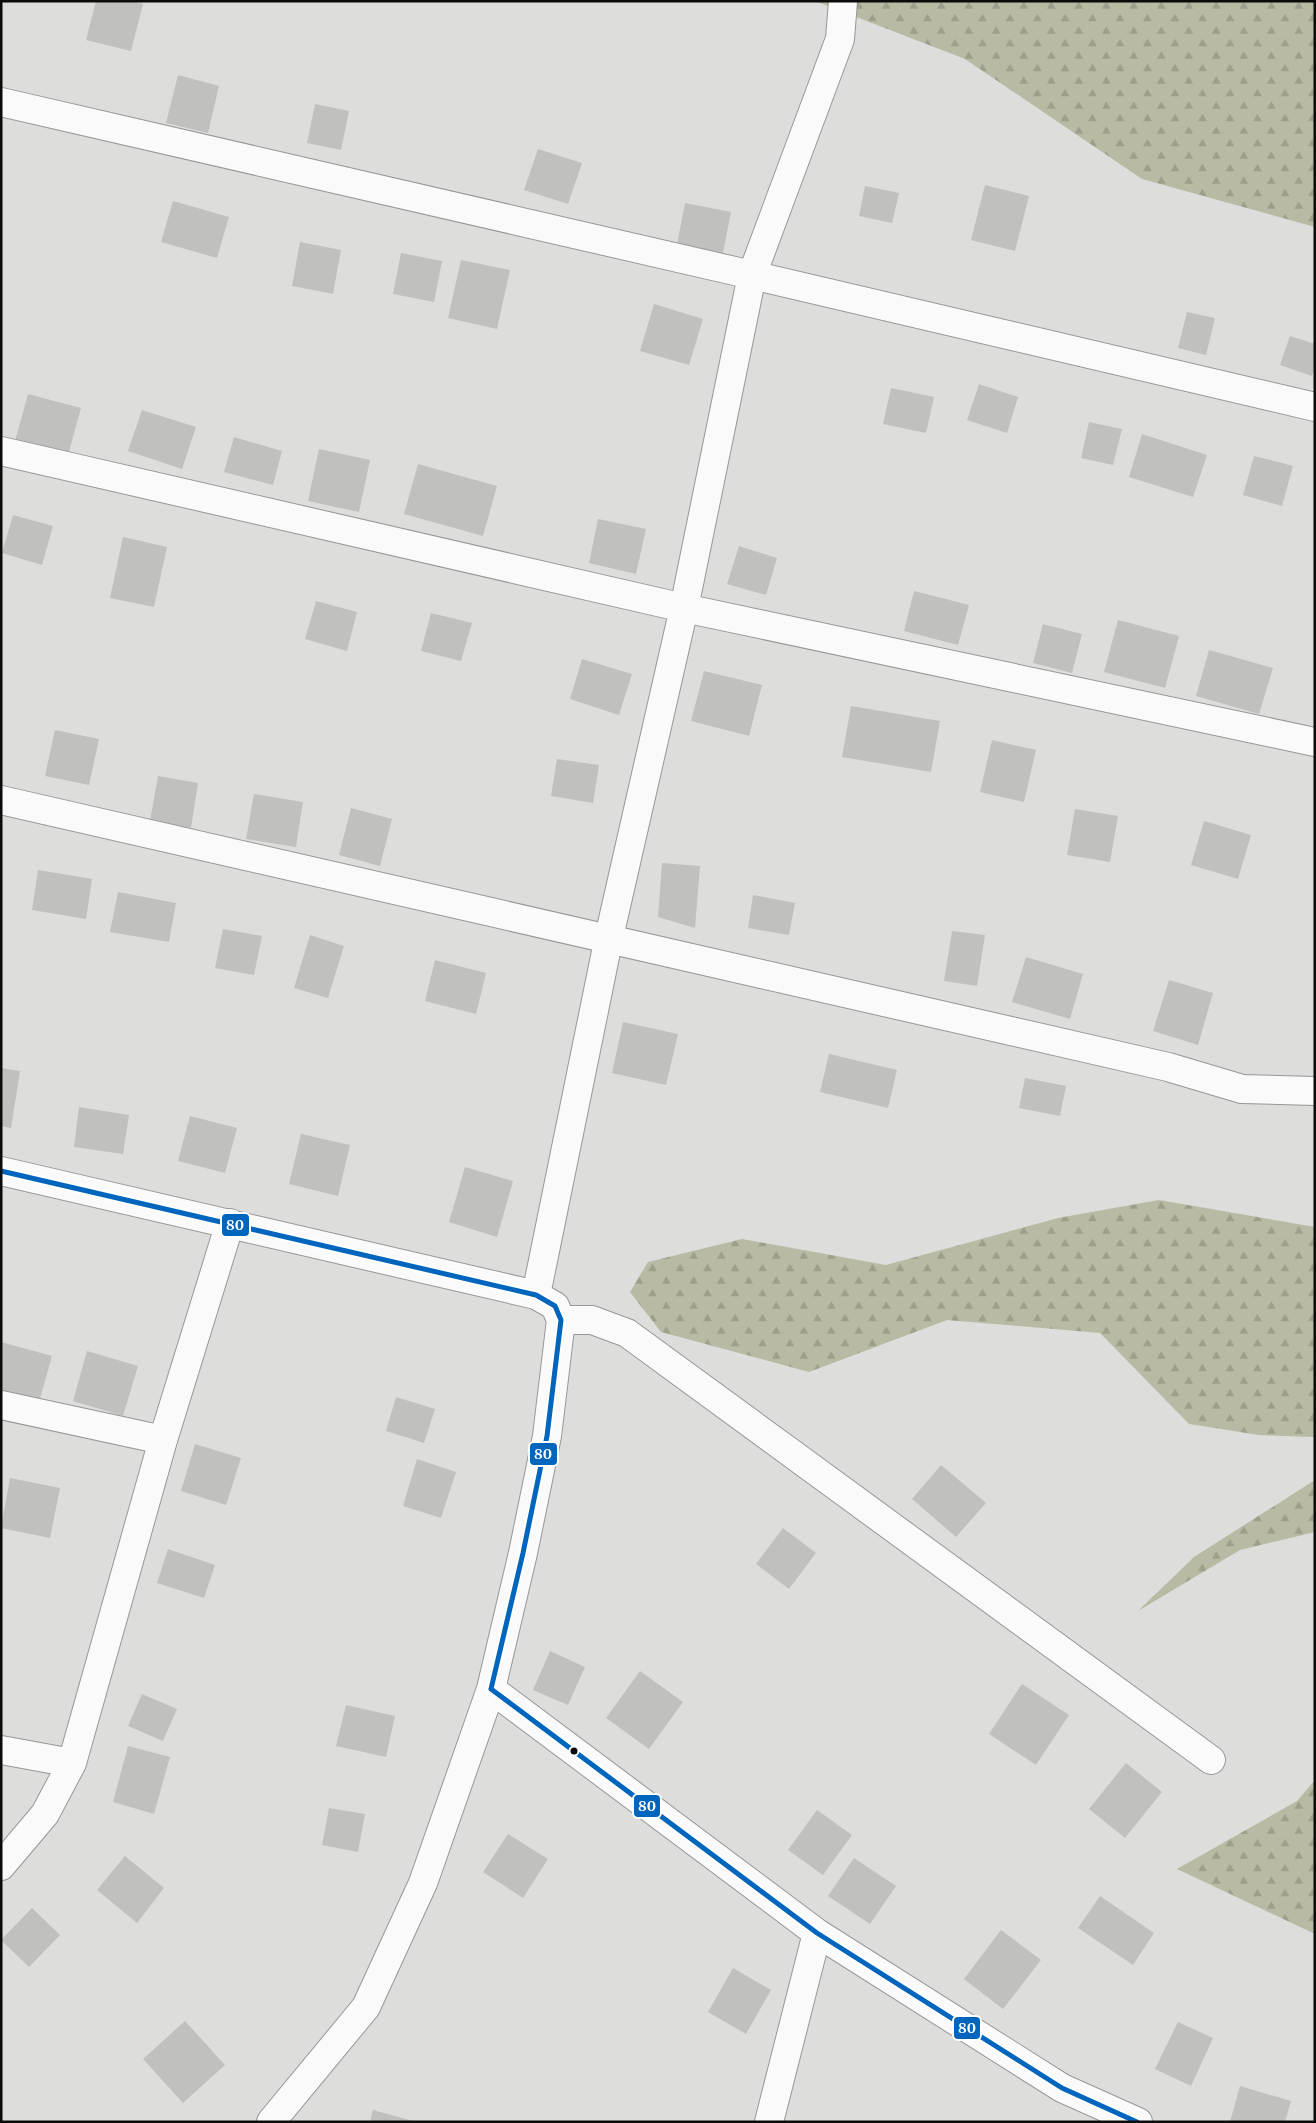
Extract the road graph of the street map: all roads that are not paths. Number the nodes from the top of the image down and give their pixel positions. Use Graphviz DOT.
graph roads {
  1 [pos="843,1"];
  2 [pos="1,102"];
  3 [pos="752,275"];
  4 [pos="1315,407"];
  5 [pos="1,451"];
  6 [pos="684,608"];
  7 [pos="1315,742"];
  8 [pos="1,800"];
  9 [pos="610,937"];
  10 [pos="1315,1091"];
  11 [pos="1,1171"];
  12 [pos="230,1223"];
  13 [pos="536,1294"];
  14 [pos="561,1320"];
  15 [pos="1,1405"];
  16 [pos="163,1440"];
  17 [pos="491,1689"];
  18 [pos="1,1750"];
  19 [pos="1212,1760"];
  20 [pos="72,1764"];
  21 [pos="1,1866"];
  22 [pos="817,1933"];
  23 [pos="271,2122"];
  24 [pos="769,2122"];
  25 [pos="1138,2122"];
  1 -- 3 [label="street"];
  2 -- 3 [label="street"];
  3 -- 4 [label="street"];
  3 -- 6 [label="street"];
  5 -- 6 [label="street"];
  6 -- 7 [label="street"];
  6 -- 9 [label="street"];
  8 -- 9 [label="street"];
  9 -- 10 [label="street"];
  9 -- 13 [label="street"];
  11 -- 12 [label="street"];
  12 -- 13 [label="street"];
  12 -- 16 [label="street"];
  13 -- 14 [label="street"];
  14 -- 17 [label="street"];
  14 -- 19 [label="street"];
  15 -- 16 [label="street"];
  16 -- 20 [label="street"];
  17 -- 22 [label="street"];
  17 -- 23 [label="street"];
  18 -- 20 [label="street"];
  20 -- 21 [label="street"];
  22 -- 24 [label="street"];
  22 -- 25 [label="street"];
}
